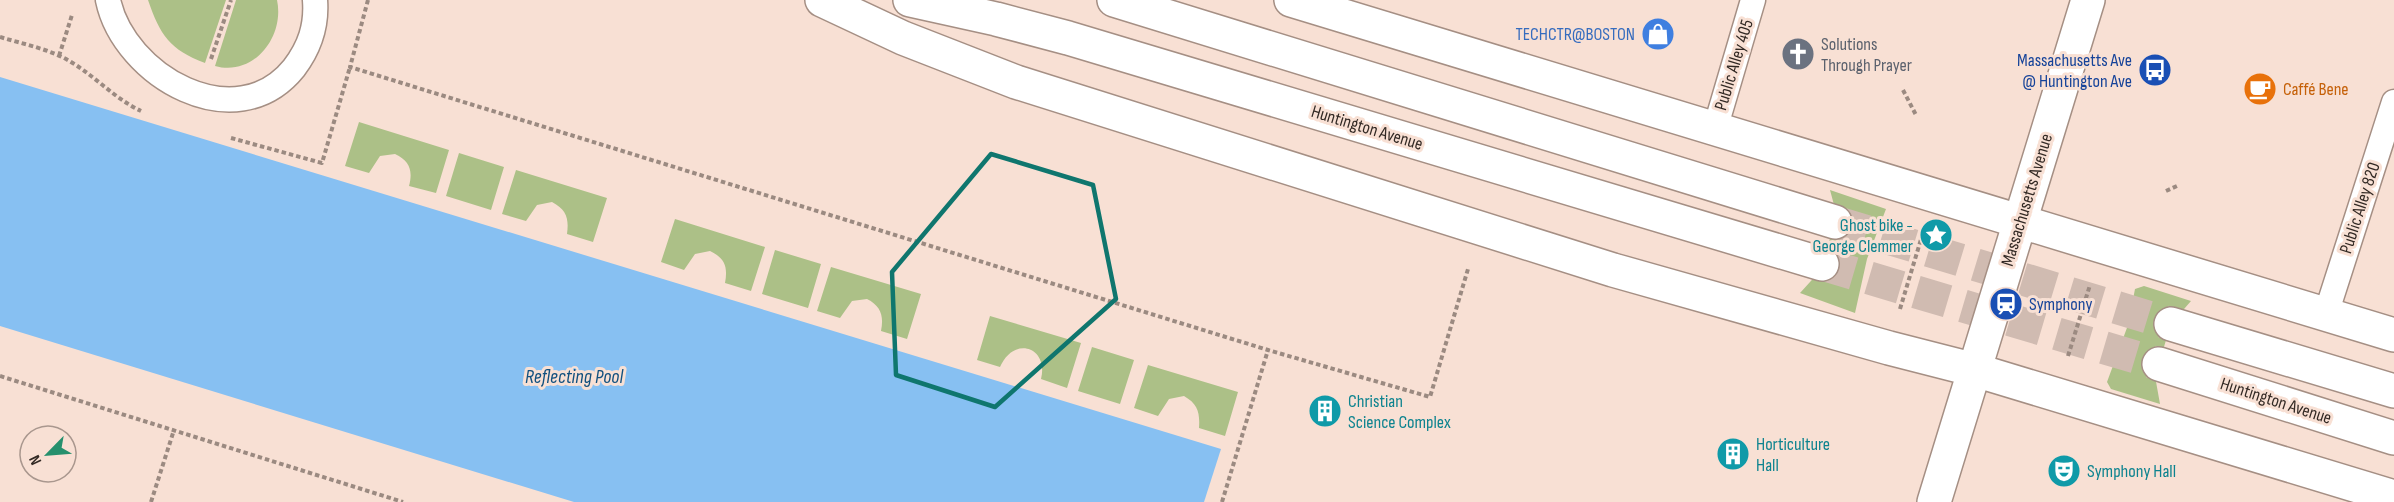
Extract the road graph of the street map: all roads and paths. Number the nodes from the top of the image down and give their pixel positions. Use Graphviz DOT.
graph roads {
  1 [pos="108,0"];
  2 [pos="231,0"];
  3 [pos="315,0"];
  4 [pos="368,0"];
  5 [pos="822,0"];
  6 [pos="910,0"];
  7 [pos="1113,0"];
  8 [pos="1291,0"];
  9 [pos="1753,0"];
  10 [pos="2088,0"];
  11 [pos="73,11"];
  12 [pos="222,27"];
  13 [pos="59,56"];
  14 [pos="1903,90"];
  15 [pos="2394,102"];
  16 [pos="1916,115"];
  17 [pos="1715,129"];
  18 [pos="2179,185"];
  19 [pos="2166,191"];
  20 [pos="2021,221"];
  21 [pos="1835,222"];
  22 [pos="1924,228"];
  23 [pos="1822,264"];
  24 [pos="1469,267"];
  25 [pos="2092,278"];
  26 [pos="1899,313"];
  27 [pos="2326,314"];
  28 [pos="2171,324"];
  29 [pos="2394,335"];
  30 [pos="1268,350"];
  31 [pos="2159,364"];
  32 [pos="2065,365"];
  33 [pos="1975,370"];
  34 [pos="0,376"];
  35 [pos="2394,392"];
  36 [pos="174,430"];
  37 [pos="2394,438"];
  38 [pos="2394,497"];
  39 [pos="151,502"];
  40 [pos="403,502"];
  41 [pos="1222,502"];
  42 [pos="1934,502"];
  1 -- 3 [label="lane"];
  2 -- 12 [label="path"];
  4 -- 30 [label="path"];
  5 -- 33 [label="main road"];
  6 -- 23 [label="main road, Huntington Avenue"];
  7 -- 21 [label="main road"];
  8 -- 17 [label="main road"];
  9 -- 17 [label="lane, Public Alley 405"];
  10 -- 20 [label="main road, Massachusetts Avenue"];
  11 -- 13 [label="path"];
  14 -- 16 [label="path"];
  15 -- 27 [label="lane, Public Alley 820"];
  17 -- 20 [label="main road"];
  18 -- 19 [label="path"];
  20 -- 27 [label="main road"];
  20 -- 33 [label="main road, Massachusetts Avenue"];
  22 -- 26 [label="path"];
  24 -- 30 [label="path"];
  25 -- 32 [label="path"];
  27 -- 29 [label="main road"];
  28 -- 35 [label="main road"];
  30 -- 41 [label="path"];
  31 -- 37 [label="main road, Huntington Avenue"];
  33 -- 38 [label="main road"];
  33 -- 42 [label="main road, Massachusetts Avenue"];
  34 -- 36 [label="path"];
  36 -- 39 [label="path"];
  36 -- 40 [label="path"];
}
